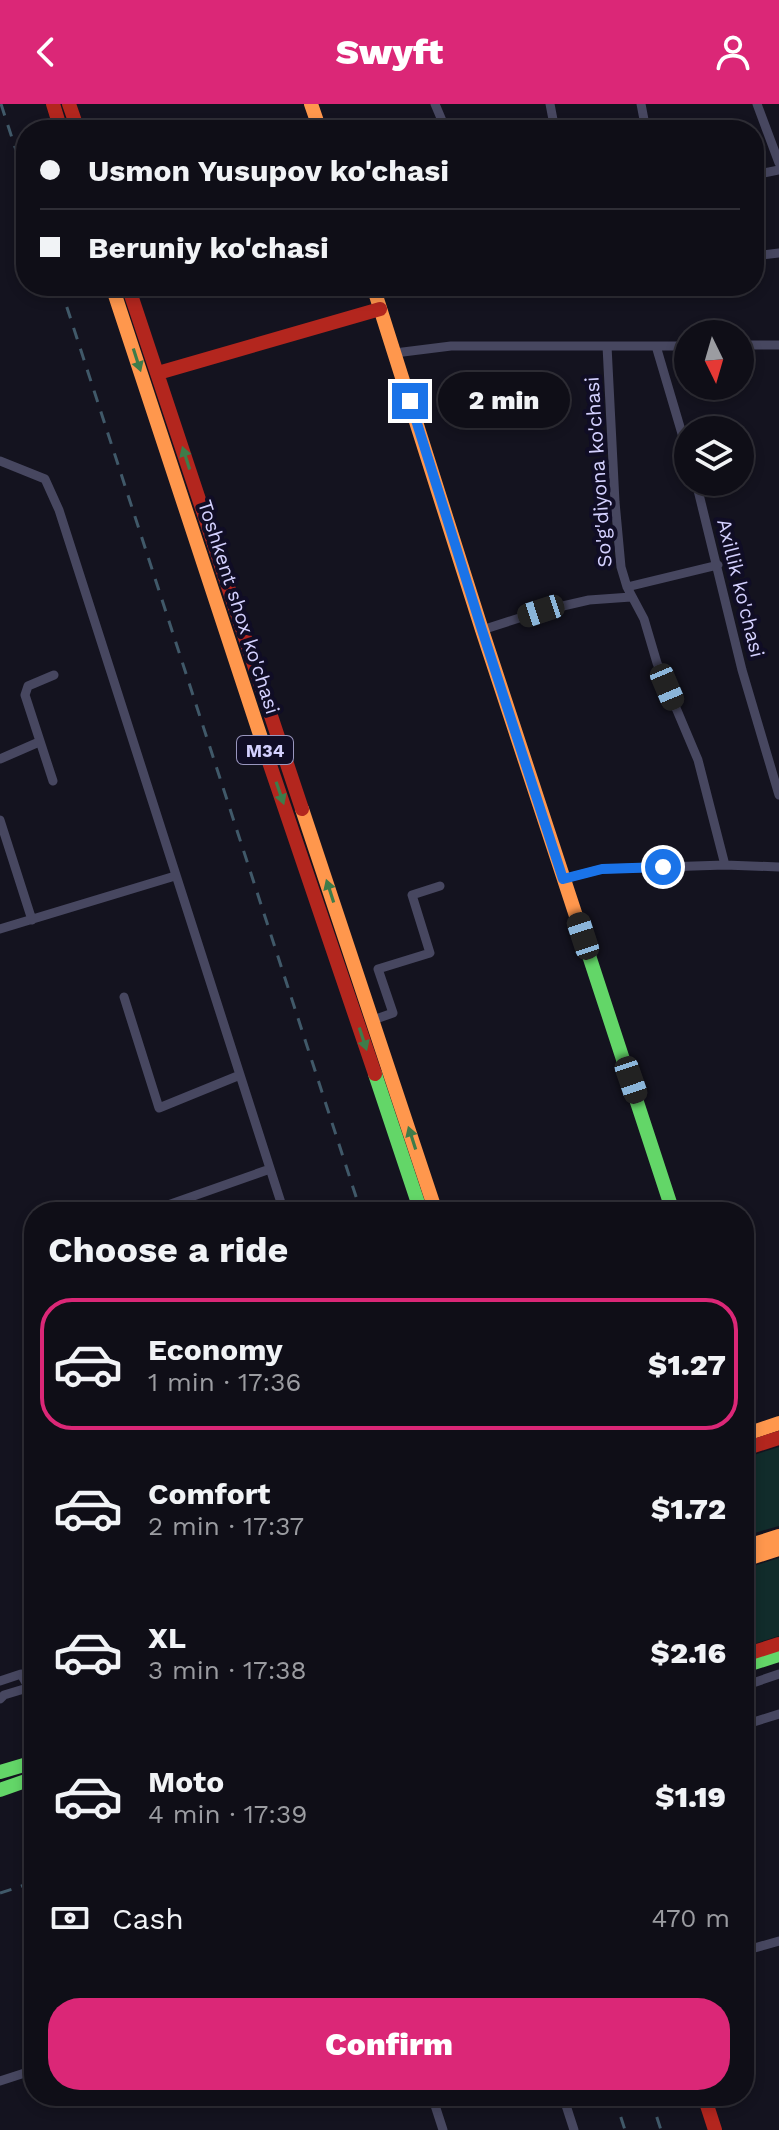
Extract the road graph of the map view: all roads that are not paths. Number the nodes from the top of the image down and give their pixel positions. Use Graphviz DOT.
graph roads {
  1 [pos="761,105"];
  2 [pos="779,163"];
  3 [pos="115,296"];
  4 [pos="132,296"];
  5 [pos="378,296"];
  6 [pos="380,309"];
  7 [pos="754,345"];
  8 [pos="779,345"];
  9 [pos="607,346"];
  10 [pos="656,346"];
  11 [pos="674,346"];
  12 [pos="395,353"];
  13 [pos="158,373"];
  14 [pos="677,416"];
  15 [pos="0,461"];
  16 [pos="700,496"];
  17 [pos="718,565"];
  18 [pos="629,592"];
  19 [pos="482,630"];
  20 [pos="54,675"];
  21 [pos="39,742"];
  22 [pos="0,759"];
  23 [pos="777,777"];
  24 [pos="53,781"];
  25 [pos="779,795"];
  26 [pos="0,820"];
  27 [pos="725,865"];
  28 [pos="779,867"];
  29 [pos="175,876"];
  30 [pos="563,879"];
  31 [pos="440,886"];
  32 [pos="32,920"];
  33 [pos="0,929"];
  34 [pos="124,997"];
  35 [pos="373,1020"];
  36 [pos="240,1075"];
  37 [pos="270,1169"];
  38 [pos="176,1202"];
  39 [pos="281,1202"];
  40 [pos="418,1202"];
  41 [pos="433,1202"];
  42 [pos="670,1202"];
  43 [pos="779,1423"];
  44 [pos="754,1437"];
  45 [pos="779,1438"];
  46 [pos="754,1441"];
  47 [pos="779,1536"];
  48 [pos="754,1544"];
  49 [pos="779,1549"];
  50 [pos="754,1557"];
  51 [pos="779,1644"];
  52 [pos="754,1652"];
  53 [pos="779,1655"];
  54 [pos="754,1663"];
  55 [pos="779,1674"];
  56 [pos="24,1678"];
  57 [pos="0,1681"];
  58 [pos="754,1683"];
  59 [pos="24,1689"];
  60 [pos="0,1699"];
  61 [pos="779,1714"];
  62 [pos="754,1722"];
  63 [pos="24,1765"];
  64 [pos="0,1772"];
  65 [pos="24,1782"];
  66 [pos="0,1790"];
  67 [pos="779,1941"];
  68 [pos="754,1948"];
  69 [pos="24,2073"];
  70 [pos="0,2081"];
  71 [pos="435,2106"];
  72 [pos="566,2106"];
  73 [pos="707,2106"];
  74 [pos="720,2106"];
  75 [pos="443,2130"];
  76 [pos="574,2130"];
  77 [pos="715,2130"];
  78 [pos="728,2130"];
  1 -- 2 [label="street"];
  3 -- 40 [label="main road, Toshkent shox ko'chasi / M34, one-way"];
  4 -- 13 [label="main road, Toshkent shox ko'chasi / M34"];
  5 -- 6 [label="main road"];
  6 -- 12 [label="main road"];
  6 -- 13 [label="main road"];
  7 -- 8 [label="street"];
  9 -- 10 [label="street"];
  9 -- 12 [label="street"];
  9 -- 18 [label="street, So'g'diyona ko'chasi"];
  10 -- 11 [label="street"];
  10 -- 14 [label="street"];
  12 -- 19 [label="main road"];
  35 -- 13 [label="main road, Toshkent shox ko'chasi / M34, one-way"];
  15 -- 29 [label="street"];
  16 -- 17 [label="street, Axillik ko'chasi"];
  17 -- 18 [label="street"];
  17 -- 23 [label="street, Axillik ko'chasi"];
  18 -- 19 [label="street"];
  18 -- 27 [label="street, So'g'diyona ko'chasi"];
  19 -- 30 [label="main road"];
  20 -- 21 [label="street"];
  21 -- 22 [label="street"];
  21 -- 24 [label="street"];
  23 -- 25 [label="street, Axillik ko'chasi"];
  26 -- 32 [label="street"];
  27 -- 28 [label="street"];
  27 -- 30 [label="street"];
  29 -- 32 [label="street"];
  29 -- 36 [label="street"];
  30 -- 42 [label="main road"];
  31 -- 35 [label="street"];
  32 -- 33 [label="street"];
  34 -- 36 [label="street"];
  41 -- 35 [label="main road, Toshkent shox ko'chasi / M34, one-way"];
  36 -- 37 [label="street"];
  37 -- 38 [label="street"];
  37 -- 39 [label="street"];
  43 -- 44 [label="main road"];
  45 -- 46 [label="main road"];
  47 -- 48 [label="main road"];
  49 -- 50 [label="main road"];
  51 -- 52 [label="main road"];
  53 -- 54 [label="main road"];
  55 -- 58 [label="street"];
  56 -- 57 [label="street"];
  59 -- 60 [label="street"];
  61 -- 62 [label="street"];
  63 -- 64 [label="main road"];
  65 -- 66 [label="main road"];
  67 -- 68 [label="street"];
  69 -- 70 [label="street"];
  71 -- 75 [label="street"];
  72 -- 76 [label="street"];
  73 -- 77 [label="main road"];
  74 -- 78 [label="main road"];
}
